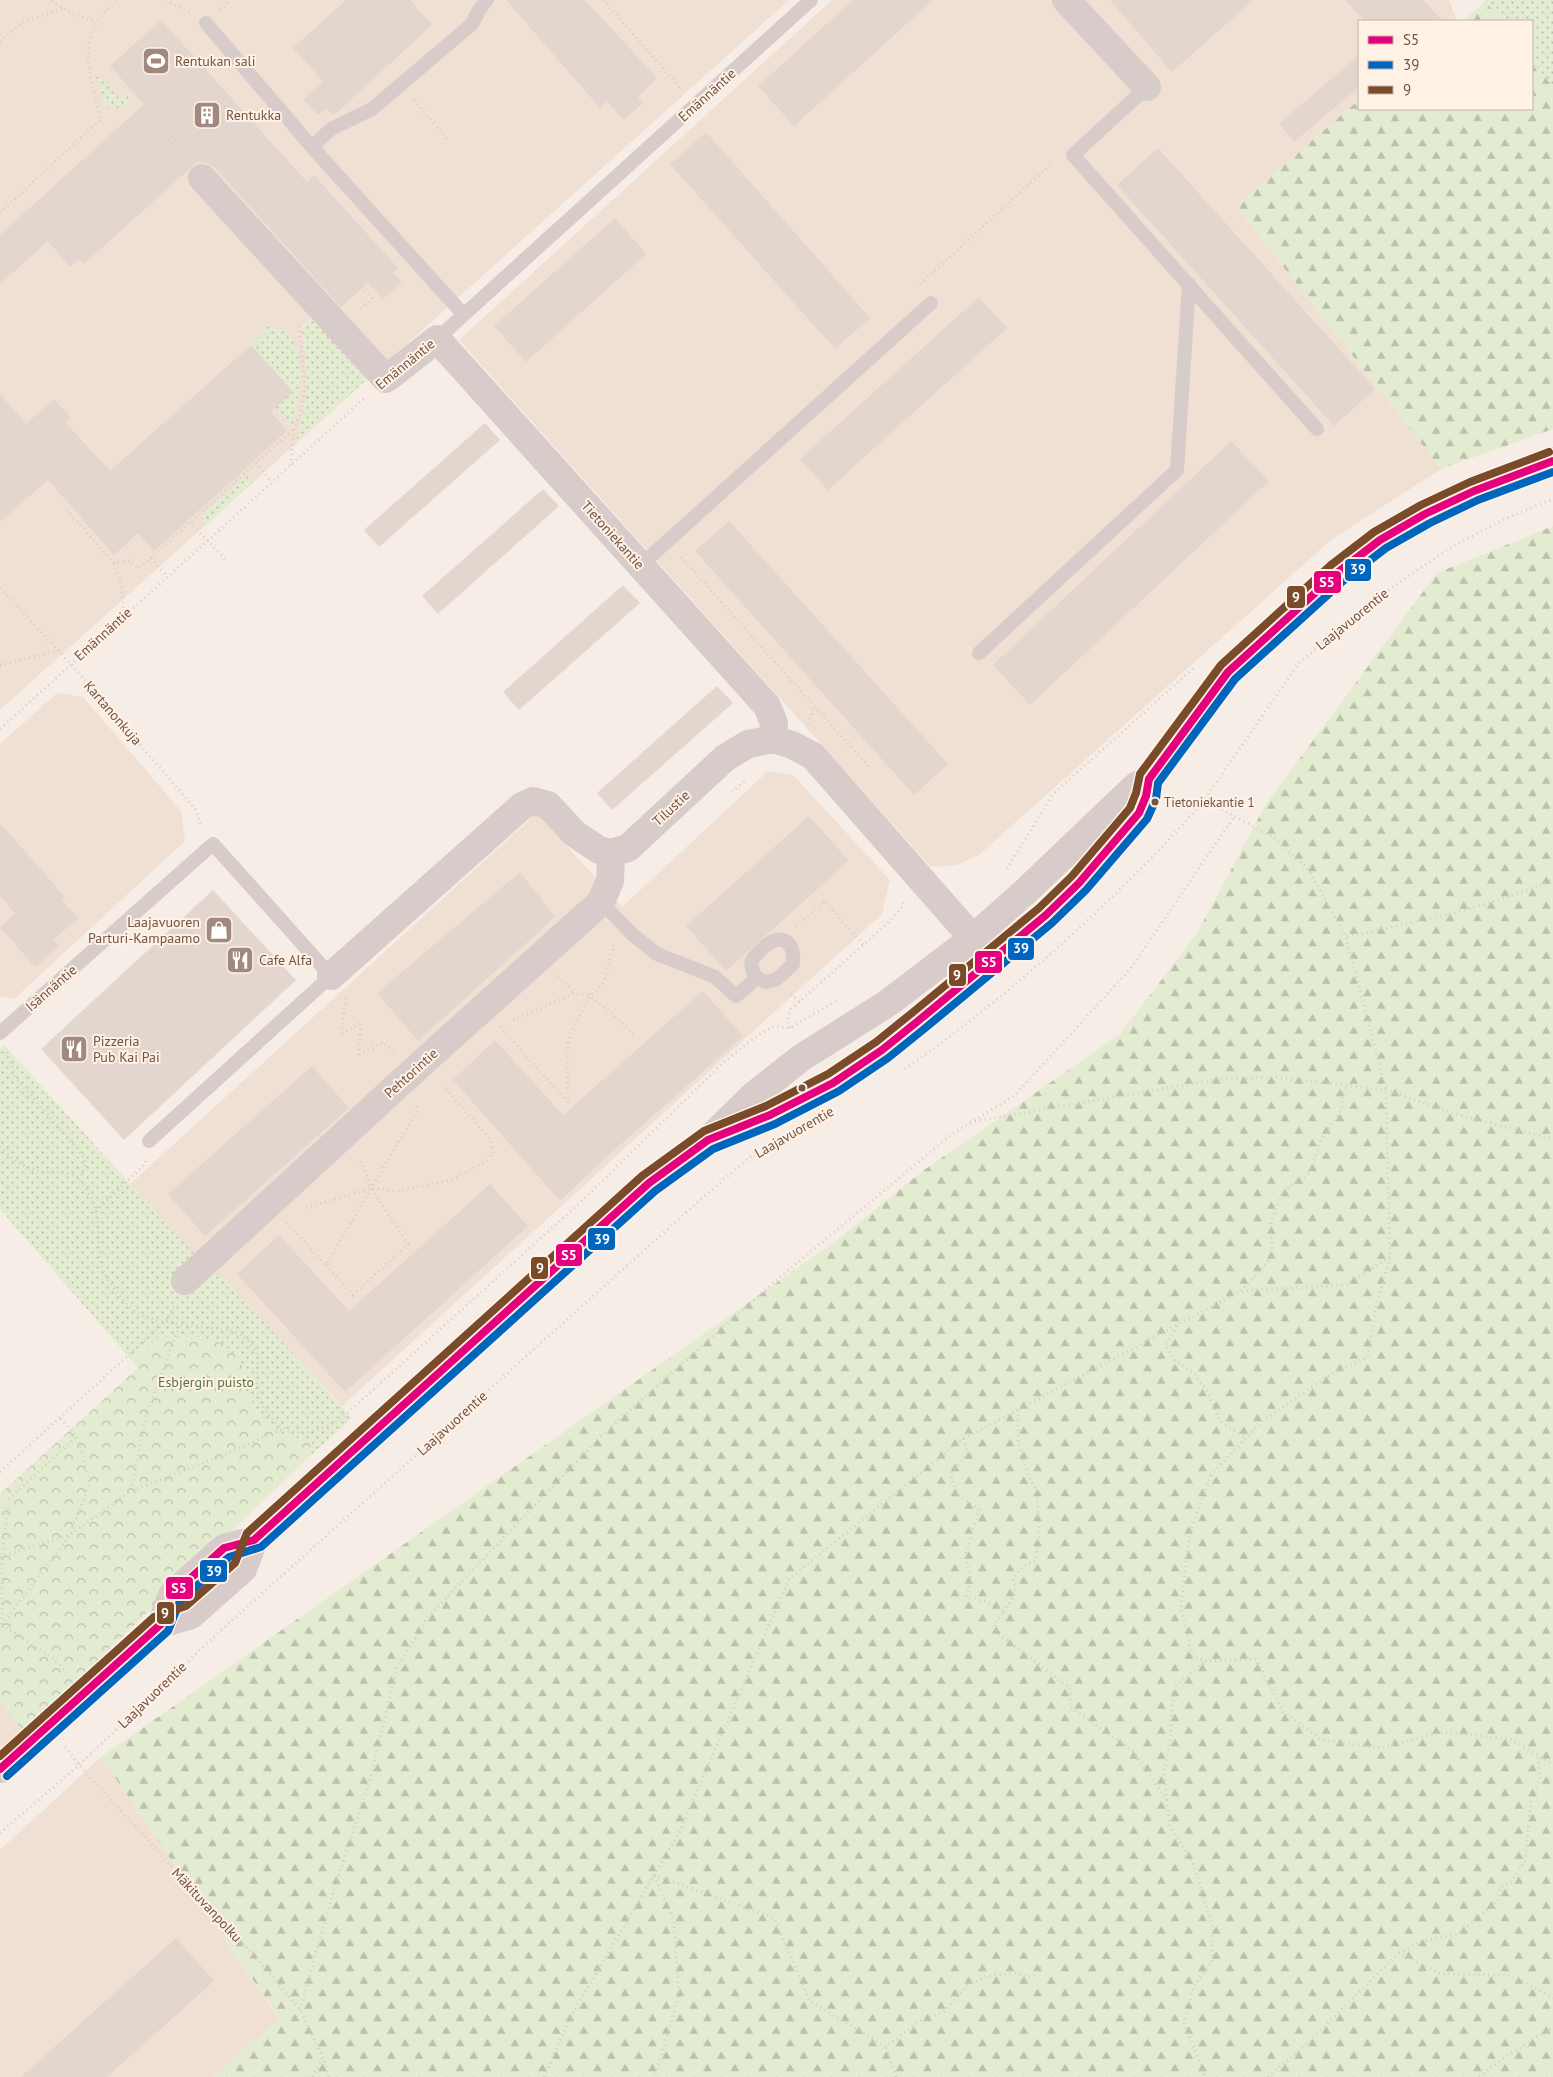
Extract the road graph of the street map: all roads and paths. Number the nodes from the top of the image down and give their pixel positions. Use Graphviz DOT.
graph roads {
  1 [pos="52,0"];
  2 [pos="120,0"];
  3 [pos="166,0"];
  4 [pos="487,0"];
  5 [pos="603,0"];
  6 [pos="811,0"];
  7 [pos="1066,0"];
  8 [pos="62,9"];
  9 [pos="96,20"];
  10 [pos="206,22"];
  11 [pos="0,41"];
  12 [pos="401,85"];
  13 [pos="1147,87"];
  14 [pos="696,105"];
  15 [pos="448,139"];
  16 [pos="312,146"];
  17 [pos="202,178"];
  18 [pos="0,213"];
  19 [pos="352,275"];
  20 [pos="1189,284"];
  21 [pos="302,288"];
  22 [pos="931,303"];
  23 [pos="463,314"];
  24 [pos="341,330"];
  25 [pos="437,338"];
  26 [pos="386,379"];
  27 [pos="1317,429"];
  28 [pos="294,430"];
  29 [pos="1553,461"];
  30 [pos="256,464"];
  31 [pos="291,465"];
  32 [pos="272,482"];
  33 [pos="1553,499"];
  34 [pos="67,510"];
  35 [pos="190,522"];
  36 [pos="207,541"];
  37 [pos="668,541"];
  38 [pos="151,558"];
  39 [pos="226,560"];
  40 [pos="114,563"];
  41 [pos="640,566"];
  42 [pos="167,576"];
  43 [pos="0,588"];
  44 [pos="123,616"];
  45 [pos="58,651"];
  46 [pos="979,652"];
  47 [pos="71,664"];
  48 [pos="0,665"];
  49 [pos="0,729"];
  50 [pos="773,739"];
  51 [pos="869,768"];
  52 [pos="748,777"];
  53 [pos="1149,780"];
  54 [pos="727,797"];
  55 [pos="1234,816"];
  56 [pos="210,846"];
  57 [pos="611,853"];
  58 [pos="1553,880"];
  59 [pos="903,893"];
  60 [pos="601,902"];
  61 [pos="620,921"];
  62 [pos="1346,937"];
  63 [pos="972,939"];
  64 [pos="781,940"];
  65 [pos="864,946"];
  66 [pos="992,960"];
  67 [pos="757,978"];
  68 [pos="339,987"];
  69 [pos="590,996"];
  70 [pos="841,999"];
  71 [pos="790,1028"];
  72 [pos="0,1032"];
  73 [pos="636,1036"];
  74 [pos="384,1042"];
  75 [pos="422,1062"];
  76 [pos="1347,1085"];
  77 [pos="1386,1090"];
  78 [pos="968,1123"];
  79 [pos="1553,1139"];
  80 [pos="708,1140"];
  81 [pos="149,1141"];
  82 [pos="765,1146"];
  83 [pos="0,1147"];
  84 [pos="79,1180"];
  85 [pos="371,1188"];
  86 [pos="275,1210"];
  87 [pos="96,1211"];
  88 [pos="1390,1257"];
  89 [pos="326,1265"];
  90 [pos="185,1281"];
  91 [pos="1241,1291"];
  92 [pos="166,1321"];
  93 [pos="180,1324"];
  94 [pos="1179,1324"];
  95 [pos="1018,1410"];
  96 [pos="60,1418"];
  97 [pos="284,1428"];
  98 [pos="77,1436"];
  99 [pos="1246,1438"];
  100 [pos="962,1439"];
  101 [pos="0,1472"];
  102 [pos="131,1491"];
  103 [pos="70,1535"];
  104 [pos="1,1557"];
  105 [pos="1004,1612"];
  106 [pos="1,1624"];
  107 [pos="1205,1661"];
  108 [pos="73,1678"];
  109 [pos="65,1746"];
  110 [pos="1538,1756"];
  111 [pos="1553,1764"];
  112 [pos="79,1766"];
  113 [pos="0,1769"];
  114 [pos="1167,1801"];
  115 [pos="0,1833"];
  116 [pos="654,1875"];
  117 [pos="1399,1954"];
  118 [pos="1043,1966"];
  119 [pos="1553,1998"];
  120 [pos="300,2010"];
  121 [pos="1553,2027"];
  122 [pos="886,2047"];
  123 [pos="323,2057"];
  124 [pos="313,2077"];
  125 [pos="329,2077"];
  126 [pos="544,2077"];
  127 [pos="655,2077"];
  128 [pos="896,2077"];
  129 [pos="1204,2077"];
  130 [pos="1268,2077"];
  131 [pos="1479,2077"];
  1 -- 8 [label="path"];
  2 -- 9 [label="path"];
  3 -- 10 [label="path"];
  4 -- 12 [label="lane"];
  5 -- 14 [label="path"];
  6 -- 14 [label="lane, Emännäntie"];
  7 -- 13 [label="main road"];
  8 -- 9 [label="path"];
  8 -- 11 [label="path"];
  9 -- 18 [label="path"];
  10 -- 16 [label="lane"];
  12 -- 15 [label="path"];
  12 -- 16 [label="lane"];
  13 -- 20 [label="lane"];
  14 -- 23 [label="lane, Emännäntie"];
  16 -- 23 [label="lane"];
  17 -- 21 [label="main road"];
  19 -- 24 [label="path"];
  20 -- 27 [label="lane"];
  20 -- 46 [label="lane"];
  21 -- 24 [label="main road"];
  21 -- 28 [label="path"];
  22 -- 37 [label="lane"];
  23 -- 25 [label="lane, Emännäntie"];
  24 -- 26 [label="main road"];
  25 -- 26 [label="main road, Emännäntie"];
  25 -- 41 [label="main road, Tietoniekantie"];
  26 -- 31 [label="path, Emännäntie"];
  28 -- 30 [label="path"];
  28 -- 31 [label="path"];
  29 -- 53 [label="main road, Laajavuorentie"];
  30 -- 32 [label="path"];
  30 -- 35 [label="path"];
  31 -- 32 [label="path, Emännäntie"];
  32 -- 36 [label="path, Emännäntie"];
  33 -- 55 [label="path, Laajavuorentie"];
  34 -- 40 [label="path"];
  35 -- 36 [label="path"];
  35 -- 38 [label="path"];
  36 -- 39 [label="path"];
  36 -- 42 [label="path, Emännäntie"];
  37 -- 41 [label="lane"];
  37 -- 51 [label="path"];
  38 -- 40 [label="path"];
  38 -- 42 [label="path"];
  40 -- 44 [label="path"];
  41 -- 50 [label="main road, Tietoniekantie"];
  42 -- 44 [label="path, Emännäntie"];
  43 -- 45 [label="path, Kartanonkuja"];
  44 -- 47 [label="path, Emännäntie"];
  45 -- 47 [label="path, Kartanonkuja"];
  45 -- 48 [label="path"];
  47 -- 49 [label="path, Emännäntie"];
  47 -- 56 [label="path, Kartanonkuja"];
  50 -- 57 [label="main road, Tilustie"];
  50 -- 63 [label="main road"];
  52 -- 54 [label="path"];
  53 -- 63 [label="main road, Laajavuorentie"];
  53 -- 66 [label="main road, Laajavuorentie"];
  55 -- 62 [label="path"];
  55 -- 78 [label="path"];
  56 -- 68 [label="lane"];
  56 -- 72 [label="lane, Isännäntie"];
  57 -- 60 [label="main road, Pehtorintie"];
  57 -- 68 [label="main road"];
  58 -- 62 [label="path"];
  59 -- 65 [label="path"];
  60 -- 61 [label="lane"];
  60 -- 75 [label="main road, Pehtorintie"];
  61 -- 67 [label="lane"];
  61 -- 69 [label="path"];
  62 -- 77 [label="path"];
  63 -- 66 [label="main road"];
  63 -- 80 [label="main road, Laajavuorentie"];
  64 -- 65 [label="path"];
  64 -- 67 [label="lane"];
  64 -- 67 [label="lane"];
  65 -- 71 [label="path"];
  66 -- 80 [label="main road, Laajavuorentie"];
  68 -- 74 [label="path"];
  68 -- 81 [label="lane"];
  69 -- 69 [label="path"];
  69 -- 73 [label="path"];
  70 -- 71 [label="path"];
  71 -- 97 [label="path"];
  72 -- 84 [label="path"];
  75 -- 85 [label="path"];
  75 -- 85 [label="path"];
  75 -- 86 [label="main road, Pehtorintie"];
  76 -- 77 [label="path"];
  76 -- 78 [label="path"];
  76 -- 91 [label="path"];
  77 -- 79 [label="path"];
  77 -- 88 [label="path"];
  78 -- 120 [label="path"];
  80 -- 113 [label="main road, Laajavuorentie"];
  81 -- 87 [label="path"];
  82 -- 112 [label="path, Laajavuorentie"];
  83 -- 84 [label="path"];
  84 -- 87 [label="path"];
  85 -- 86 [label="path"];
  85 -- 89 [label="path"];
  85 -- 89 [label="path"];
  86 -- 89 [label="path"];
  86 -- 90 [label="main road, Pehtorintie"];
  87 -- 92 [label="path"];
  88 -- 91 [label="path"];
  88 -- 99 [label="path"];
  91 -- 94 [label="path"];
  92 -- 93 [label="path"];
  92 -- 96 [label="path"];
  93 -- 97 [label="path"];
  93 -- 102 [label="path"];
  94 -- 95 [label="path"];
  94 -- 99 [label="path"];
  95 -- 100 [label="path"];
  95 -- 105 [label="path"];
  96 -- 98 [label="path"];
  96 -- 101 [label="path"];
  97 -- 102 [label="path"];
  98 -- 103 [label="path"];
  98 -- 104 [label="path"];
  99 -- 107 [label="path"];
  100 -- 105 [label="path"];
  100 -- 116 [label="path"];
  102 -- 103 [label="path"];
  103 -- 104 [label="path"];
  103 -- 106 [label="path"];
  104 -- 106 [label="path"];
  105 -- 114 [label="path"];
  106 -- 108 [label="path"];
  107 -- 110 [label="path"];
  107 -- 114 [label="path"];
  109 -- 112 [label="path, Mäkituvanpolku"];
  110 -- 111 [label="path"];
  110 -- 117 [label="path"];
  112 -- 115 [label="path, Laajavuorentie"];
  112 -- 120 [label="path, Mäkituvanpolku"];
  114 -- 129 [label="path"];
  116 -- 122 [label="path"];
  116 -- 126 [label="path"];
  116 -- 127 [label="path"];
  117 -- 119 [label="path"];
  117 -- 130 [label="path"];
  118 -- 122 [label="path"];
  120 -- 123 [label="path, Mäkituvanpolku"];
  121 -- 131 [label="path"];
  122 -- 128 [label="path"];
  123 -- 124 [label="path"];
  123 -- 125 [label="path, Mäkituvanpolku"];
}
